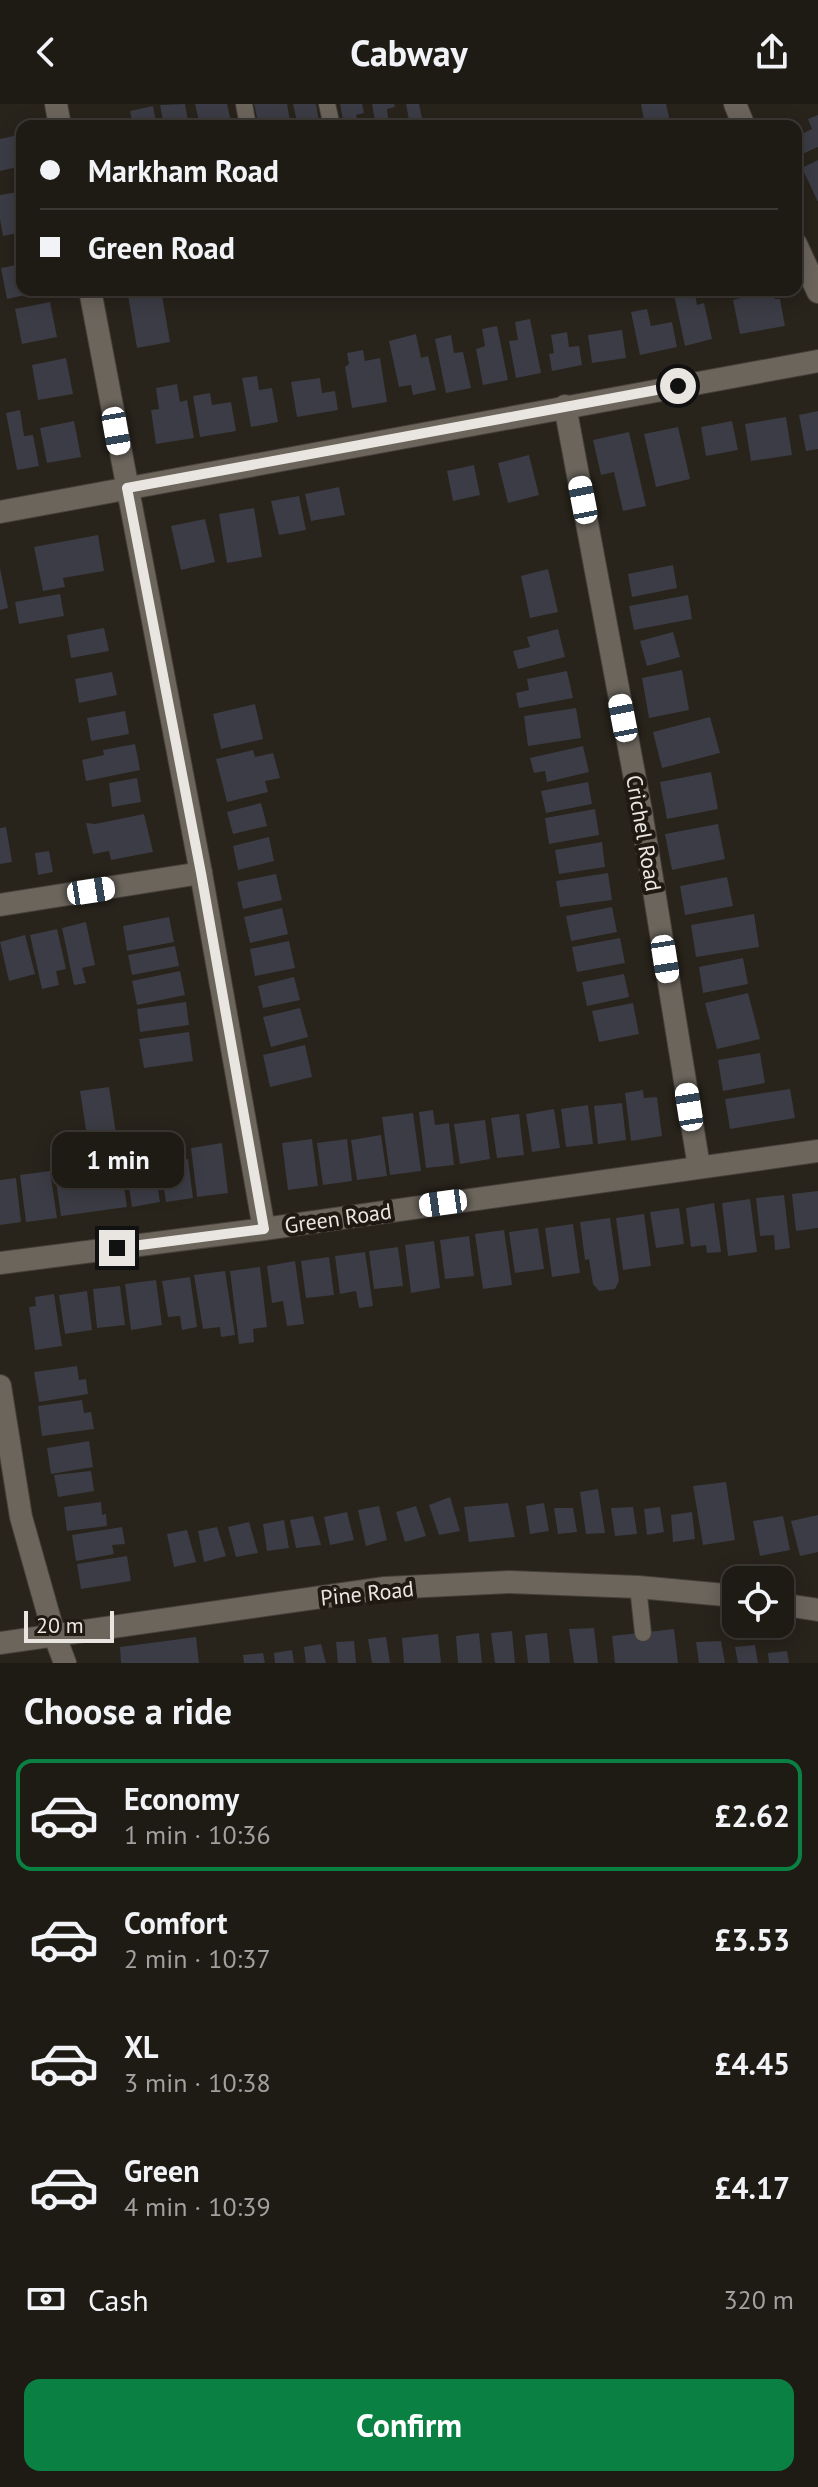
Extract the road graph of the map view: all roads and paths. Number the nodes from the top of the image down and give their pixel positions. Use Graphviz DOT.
graph roads {
  1 [pos="802,257"];
  2 [pos="818,292"];
  3 [pos="91,296"];
  4 [pos="818,361"];
  5 [pos="565,406"];
  6 [pos="127,488"];
  7 [pos="0,512"];
  8 [pos="201,873"];
  9 [pos="0,905"];
  10 [pos="818,1151"];
  11 [pos="699,1167"];
  12 [pos="264,1229"];
  13 [pos="0,1263"];
  14 [pos="0,1386"];
  15 [pos="638,1587"];
  16 [pos="722,1595"];
  17 [pos="794,1606"];
  18 [pos="818,1610"];
  19 [pos="643,1633"];
  20 [pos="54,1634"];
  21 [pos="0,1643"];
  22 [pos="65,1663"];
  1 -- 2 [label="street"];
  3 -- 6 [label="street"];
  4 -- 5 [label="street"];
  5 -- 6 [label="street"];
  5 -- 11 [label="street, Crichel Road"];
  6 -- 7 [label="street"];
  6 -- 8 [label="street"];
  8 -- 9 [label="street"];
  8 -- 12 [label="street"];
  10 -- 11 [label="street, Green Road"];
  11 -- 12 [label="street, Green Road"];
  12 -- 13 [label="street, Green Road"];
  14 -- 20 [label="street"];
  15 -- 16 [label="street, Pine Road"];
  15 -- 19 [label="lane"];
  15 -- 20 [label="street, Pine Road"];
  17 -- 18 [label="street"];
  20 -- 21 [label="street, Pine Road"];
  20 -- 22 [label="street"];
}
